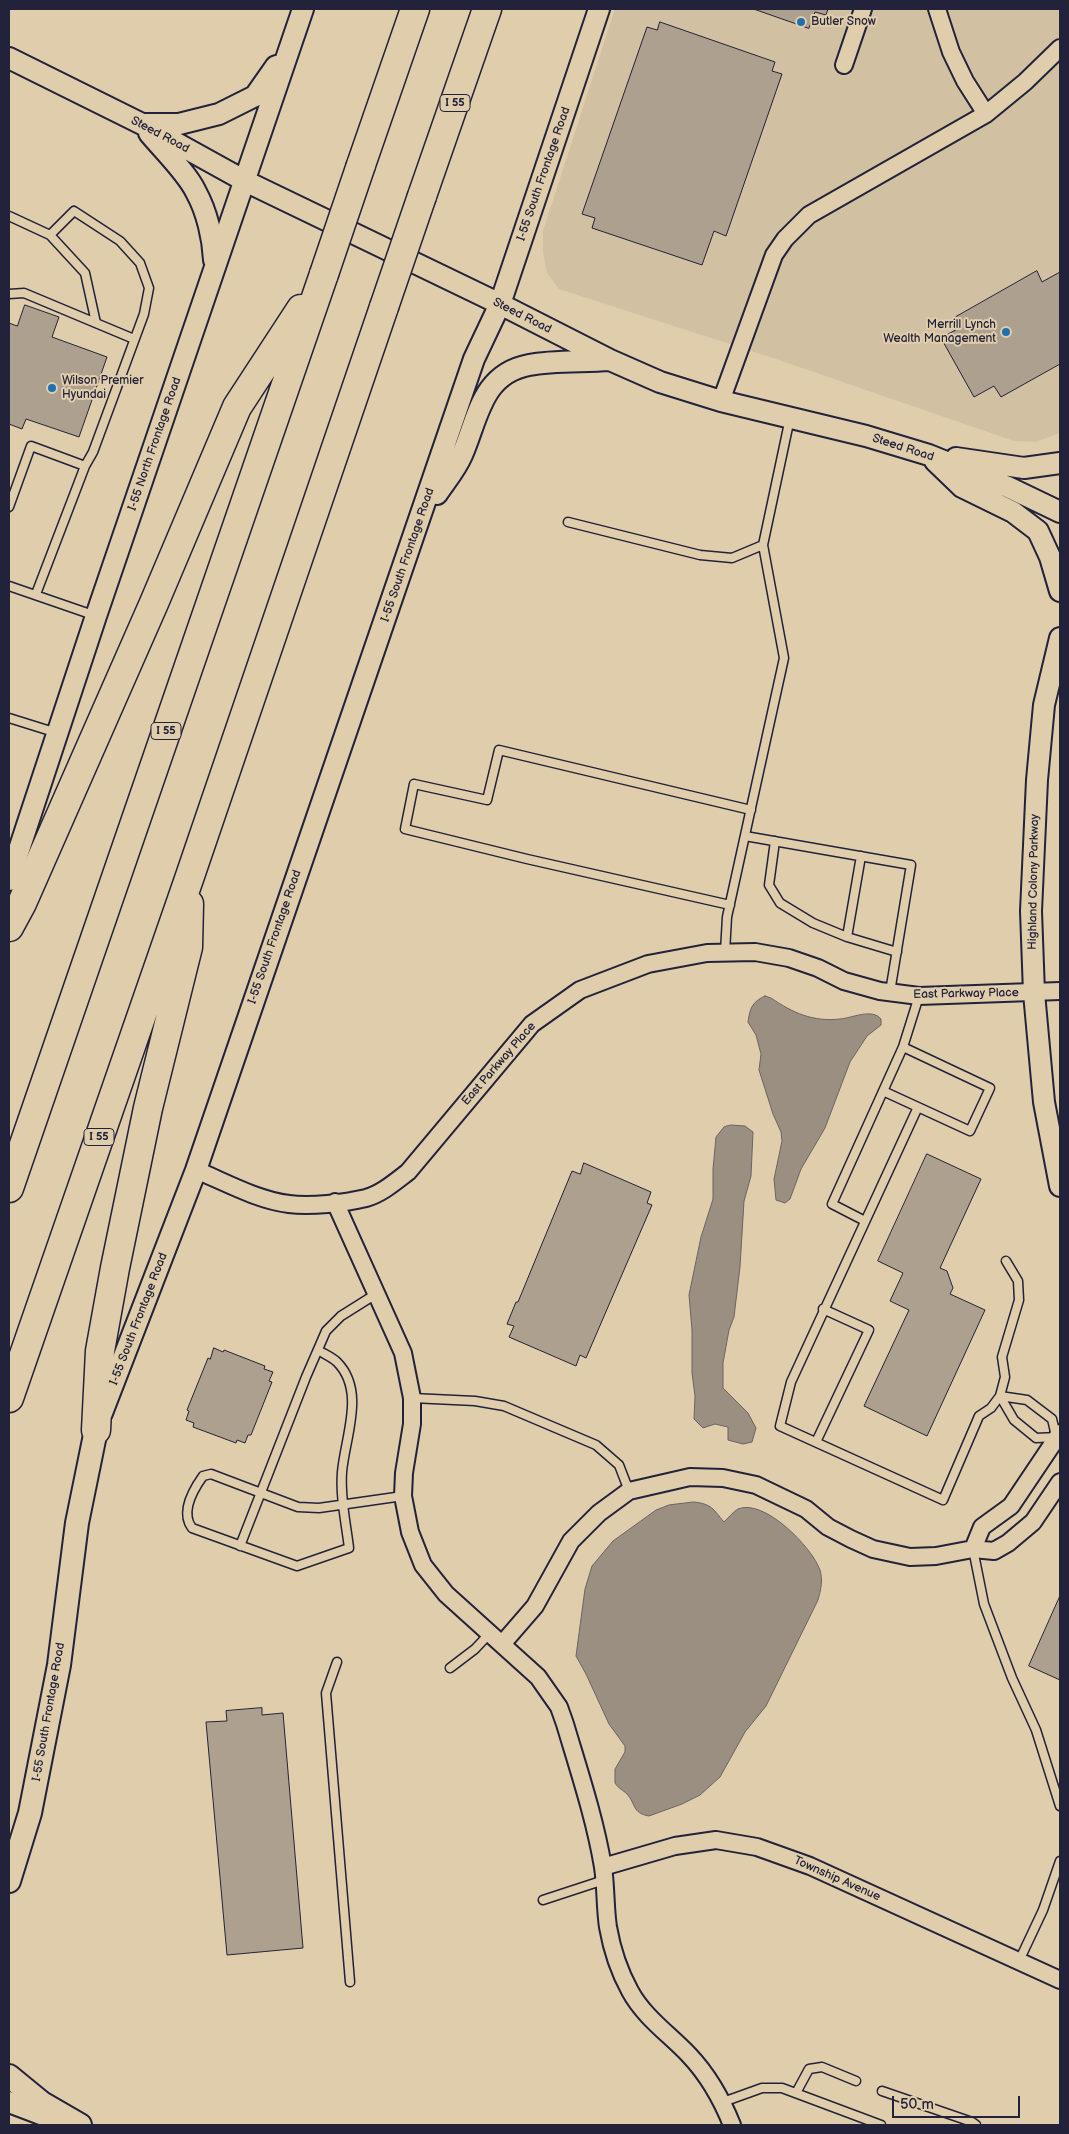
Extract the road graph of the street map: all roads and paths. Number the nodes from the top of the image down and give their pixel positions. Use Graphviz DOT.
graph roads {
  1 [pos="303,9"];
  2 [pos="415,9"];
  3 [pos="487,9"];
  4 [pos="599,9"];
  5 [pos="862,9"];
  6 [pos="937,9"];
  7 [pos="290,46"];
  8 [pos="1060,48"];
  9 [pos="9,58"];
  10 [pos="844,66"];
  11 [pos="986,114"];
  12 [pos="142,124"];
  13 [pos="245,181"];
  14 [pos="9,216"];
  15 [pos="50,235"];
  16 [pos="214,267"];
  17 [pos="324,274"];
  18 [pos="9,294"];
  19 [pos="500,304"];
  20 [pos="96,323"];
  21 [pos="134,339"];
  22 [pos="610,360"];
  23 [pos="721,401"];
  24 [pos="790,418"];
  25 [pos="929,455"];
  26 [pos="1060,463"];
  27 [pos="85,466"];
  28 [pos="10,501"];
  29 [pos="1060,512"];
  30 [pos="420,521"];
  31 [pos="568,522"];
  32 [pos="763,545"];
  33 [pos="9,586"];
  34 [pos="1060,591"];
  35 [pos="36,594"];
  36 [pos="96,616"];
  37 [pos="1060,638"];
  38 [pos="9,718"];
  39 [pos="57,733"];
  40 [pos="750,810"];
  41 [pos="745,836"];
  42 [pos="775,841"];
  43 [pos="861,856"];
  44 [pos="190,876"];
  45 [pos="9,880"];
  46 [pos="730,905"];
  47 [pos="9,927"];
  48 [pos="847,937"];
  49 [pos="725,952"];
  50 [pos="897,952"];
  51 [pos="1060,991"];
  52 [pos="890,992"];
  53 [pos="1034,993"];
  54 [pos="919,996"];
  55 [pos="903,1047"];
  56 [pos="883,1091"];
  57 [pos="918,1107"];
  58 [pos="196,1170"];
  59 [pos="1060,1186"];
  60 [pos="9,1188"];
  61 [pos="335,1202"];
  62 [pos="865,1221"];
  63 [pos="1006,1261"];
  64 [pos="376,1294"];
  65 [pos="824,1309"];
  66 [pos="318,1350"];
  67 [pos="1000,1396"];
  68 [pos="9,1398"];
  69 [pos="412,1398"];
  70 [pos="96,1430"];
  71 [pos="1059,1437"];
  72 [pos="816,1442"];
  73 [pos="1060,1482"];
  74 [pos="629,1490"];
  75 [pos="261,1493"];
  76 [pos="403,1496"];
  77 [pos="343,1505"];
  78 [pos="240,1546"];
  79 [pos="974,1550"];
  80 [pos="490,1633"];
  81 [pos="503,1643"];
  82 [pos="337,1662"];
  83 [pos="450,1668"];
  84 [pos="1060,1806"];
  85 [pos="1060,1861"];
  86 [pos="603,1874"];
  87 [pos="9,1880"];
  88 [pos="542,1900"];
  89 [pos="1019,1961"];
  90 [pos="1060,1980"];
  91 [pos="350,1982"];
  92 [pos="9,2076"];
  93 [pos="856,2081"];
  94 [pos="882,2091"];
  95 [pos="796,2093"];
  96 [pos="9,2102"];
  97 [pos="723,2102"];
  98 [pos="70,2125"];
  99 [pos="80,2125"];
  100 [pos="732,2125"];
  101 [pos="881,2125"];
  102 [pos="976,2125"];
  1 -- 7 [label="street, I-55 North Frontage Road"];
  2 -- 17 [label="highway, I 55, bridge"];
  3 -- 44 [label="highway, I 55, bridge"];
  4 -- 19 [label="street, I-55 South Frontage Road"];
  5 -- 10 [label="street"];
  6 -- 11 [label="street"];
  7 -- 12 [label="street"];
  7 -- 13 [label="street, I-55 North Frontage Road"];
  8 -- 11 [label="street"];
  9 -- 12 [label="street, Steed Road"];
  11 -- 23 [label="street"];
  12 -- 13 [label="street, Steed Road"];
  12 -- 16 [label="street"];
  13 -- 16 [label="street, I-55 North Frontage Road"];
  13 -- 19 [label="street, Steed Road"];
  14 -- 15 [label="lane"];
  15 -- 20 [label="lane"];
  15 -- 21 [label="lane"];
  16 -- 36 [label="street, I-55 North Frontage Road"];
  17 -- 47 [label="highway"];
  17 -- 60 [label="highway, I 55"];
  18 -- 20 [label="lane"];
  19 -- 22 [label="street, Steed Road"];
  19 -- 30 [label="street, I-55 South Frontage Road"];
  20 -- 21 [label="lane"];
  21 -- 27 [label="lane"];
  22 -- 23 [label="street, Steed Road"];
  22 -- 30 [label="street"];
  23 -- 24 [label="street, Steed Road"];
  24 -- 25 [label="street, Steed Road"];
  24 -- 32 [label="lane"];
  25 -- 26 [label="street"];
  25 -- 29 [label="street, Steed Road"];
  25 -- 34 [label="street"];
  27 -- 28 [label="lane"];
  27 -- 35 [label="lane"];
  30 -- 58 [label="street, I-55 South Frontage Road"];
  31 -- 32 [label="lane"];
  32 -- 40 [label="lane"];
  33 -- 35 [label="lane"];
  35 -- 36 [label="lane"];
  36 -- 39 [label="street, I-55 North Frontage Road"];
  37 -- 53 [label="street, Highland Colony Parkway"];
  38 -- 39 [label="lane"];
  39 -- 45 [label="street, I-55 North Frontage Road"];
  40 -- 41 [label="lane"];
  40 -- 46 [label="lane"];
  41 -- 42 [label="lane"];
  41 -- 46 [label="lane"];
  42 -- 43 [label="lane"];
  42 -- 48 [label="lane"];
  43 -- 48 [label="lane"];
  43 -- 50 [label="lane"];
  44 -- 68 [label="highway, I 55"];
  44 -- 70 [label="highway"];
  46 -- 49 [label="lane"];
  48 -- 50 [label="lane"];
  49 -- 52 [label="street, East Parkway Place"];
  49 -- 61 [label="street, East Parkway Place"];
  50 -- 52 [label="lane"];
  51 -- 53 [label="street, East Parkway Place"];
  52 -- 54 [label="street, East Parkway Place"];
  53 -- 54 [label="street, East Parkway Place"];
  53 -- 59 [label="street, Highland Colony Parkway"];
  54 -- 55 [label="lane"];
  55 -- 56 [label="lane"];
  55 -- 57 [label="lane"];
  56 -- 57 [label="lane"];
  56 -- 62 [label="lane"];
  57 -- 62 [label="lane"];
  58 -- 61 [label="street, East Parkway Place"];
  58 -- 70 [label="street, I-55 South Frontage Road"];
  61 -- 64 [label="street"];
  62 -- 65 [label="lane"];
  63 -- 67 [label="lane"];
  64 -- 66 [label="lane"];
  64 -- 69 [label="street"];
  65 -- 72 [label="lane"];
  65 -- 72 [label="lane"];
  66 -- 75 [label="lane"];
  66 -- 77 [label="lane"];
  67 -- 71 [label="lane"];
  67 -- 71 [label="lane"];
  67 -- 72 [label="lane"];
  69 -- 74 [label="lane"];
  69 -- 76 [label="street"];
  70 -- 87 [label="main road, I-55 South Frontage Road"];
  71 -- 79 [label="street"];
  73 -- 79 [label="street"];
  74 -- 79 [label="street"];
  74 -- 81 [label="street"];
  75 -- 77 [label="lane"];
  75 -- 78 [label="lane"];
  75 -- 78 [label="lane"];
  76 -- 77 [label="lane"];
  76 -- 80 [label="street"];
  77 -- 78 [label="lane"];
  79 -- 84 [label="lane"];
  80 -- 81 [label="street"];
  80 -- 83 [label="lane"];
  81 -- 86 [label="street"];
  82 -- 91 [label="lane"];
  85 -- 89 [label="lane"];
  86 -- 88 [label="lane"];
  86 -- 89 [label="street, Township Avenue"];
  86 -- 97 [label="street"];
  89 -- 90 [label="street, Township Avenue"];
  92 -- 99 [label="main road"];
  93 -- 95 [label="lane"];
  94 -- 102 [label="lane"];
  95 -- 97 [label="lane"];
  95 -- 101 [label="lane"];
  96 -- 98 [label="street"];
  97 -- 100 [label="street"];
}
